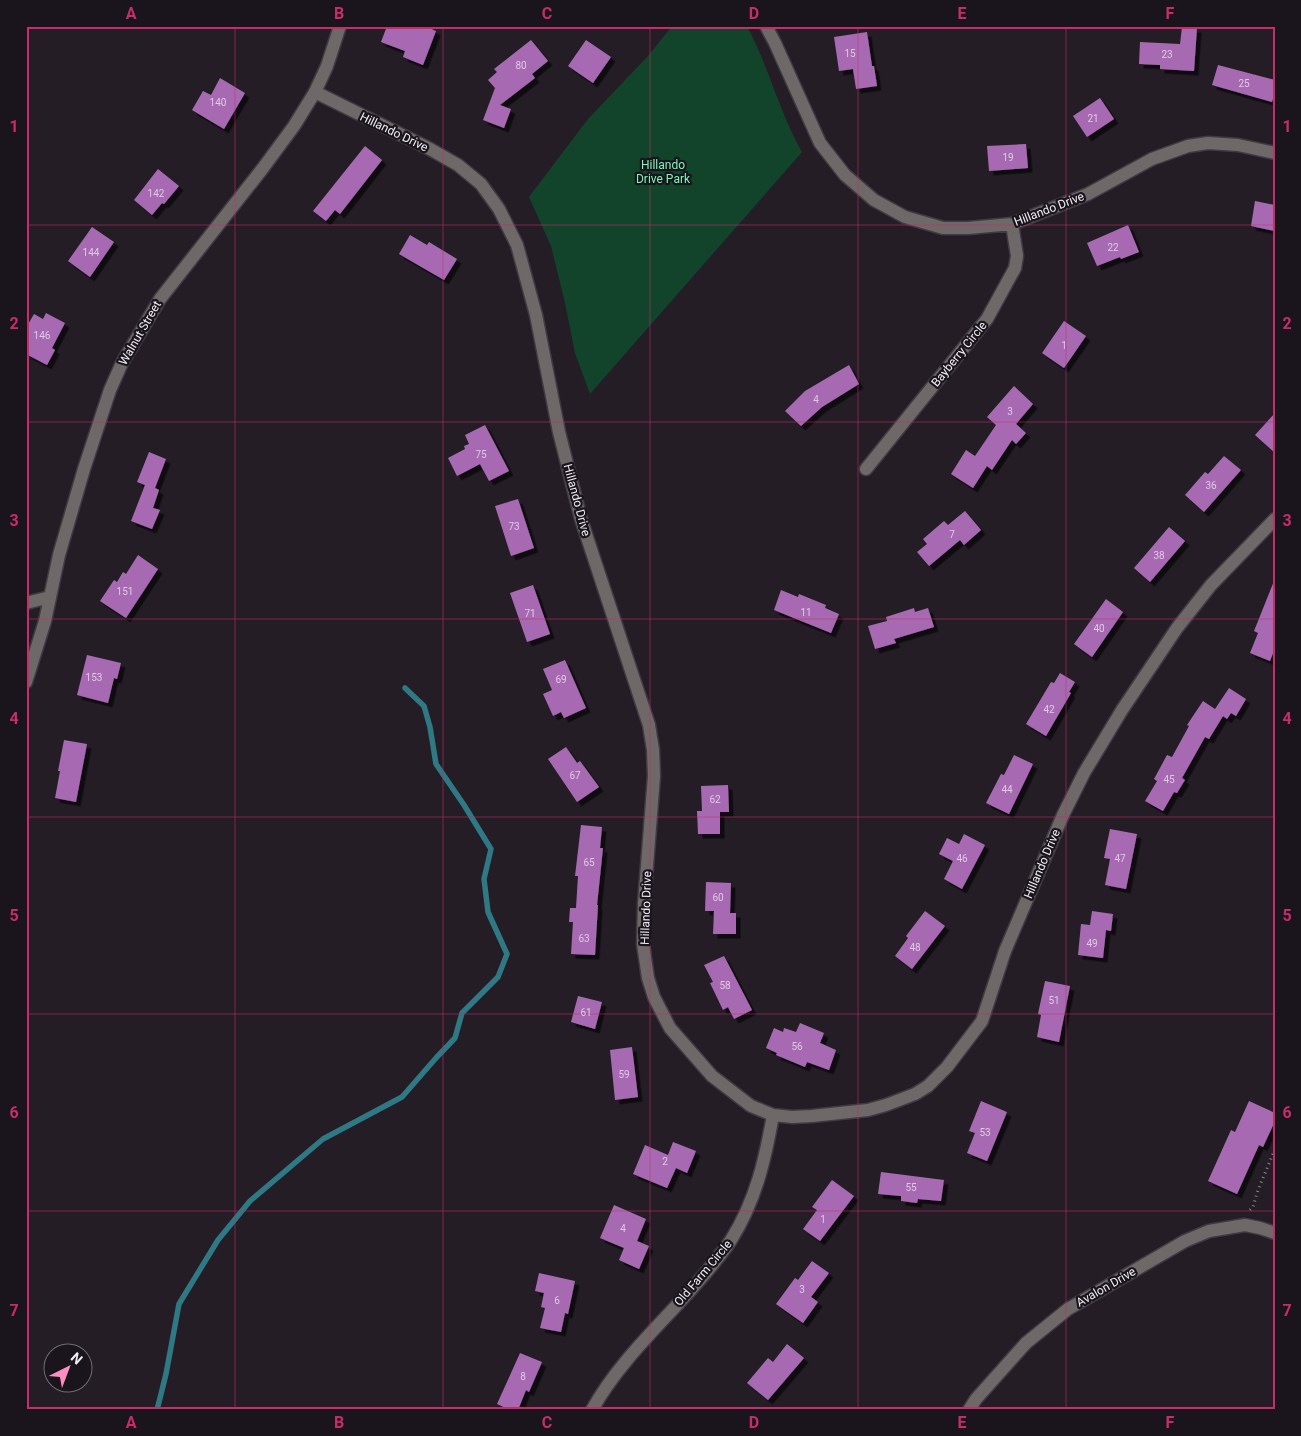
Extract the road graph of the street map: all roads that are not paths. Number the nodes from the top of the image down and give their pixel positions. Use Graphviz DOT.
graph roads {
  1 [pos="340,26"];
  2 [pos="766,26"];
  3 [pos="315,92"];
  4 [pos="1275,153"];
  5 [pos="1012,224"];
  6 [pos="866,469"];
  7 [pos="1275,519"];
  8 [pos="50,597"];
  9 [pos="26,603"];
  10 [pos="26,682"];
  11 [pos="773,1115"];
  12 [pos="1275,1233"];
  13 [pos="592,1410"];
  14 [pos="969,1410"];
  1 -- 3 [label="street, Walnut Street"];
  2 -- 5 [label="street, Hillando Drive"];
  3 -- 8 [label="street, Walnut Street"];
  3 -- 11 [label="street, Hillando Drive"];
  4 -- 5 [label="street, Hillando Drive"];
  5 -- 6 [label="street, Bayberry Circle"];
  7 -- 11 [label="street, Hillando Drive"];
  8 -- 9 [label="street"];
  8 -- 10 [label="street, Walnut Street"];
  11 -- 13 [label="street, Old Farm Circle"];
  12 -- 14 [label="street, Avalon Drive"];
}
